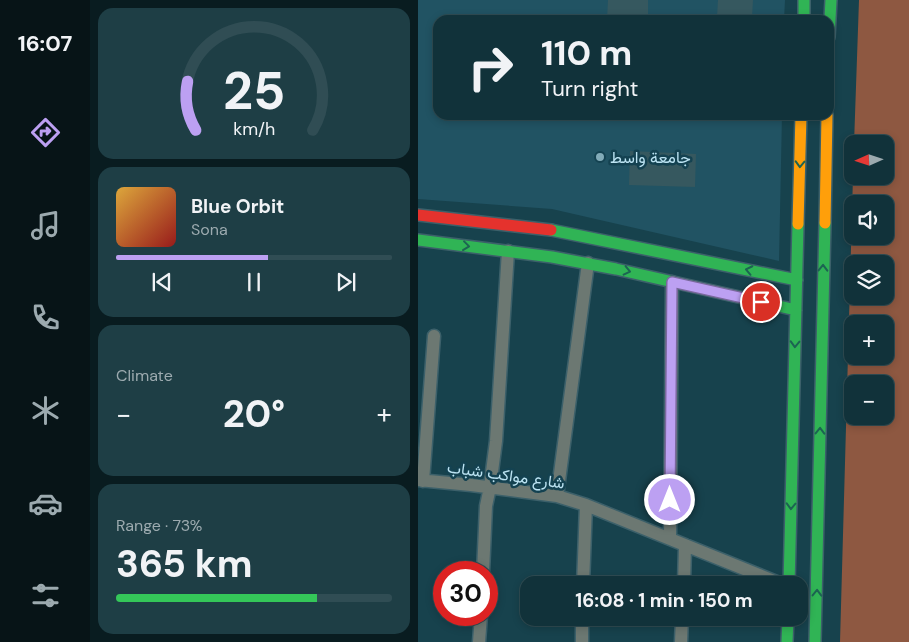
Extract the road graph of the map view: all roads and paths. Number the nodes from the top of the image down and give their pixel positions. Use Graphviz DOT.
graph roads {
  1 [pos="804,0"];
  2 [pos="830,0"];
  3 [pos="804,15"];
  4 [pos="830,15"];
  5 [pos="801,120"];
  6 [pos="826,120"];
  7 [pos="418,215"];
  8 [pos="418,240"];
  9 [pos="508,251"];
  10 [pos="588,263"];
  11 [pos="797,280"];
  12 [pos="672,282"];
  13 [pos="796,310"];
  14 [pos="434,336"];
  15 [pos="421,480"];
  16 [pos="490,487"];
  17 [pos="557,496"];
  18 [pos="586,505"];
  19 [pos="670,539"];
  20 [pos="685,545"];
  21 [pos="483,561"];
  22 [pos="583,576"];
  23 [pos="684,576"];
  24 [pos="762,576"];
  25 [pos="789,576"];
  26 [pos="480,626"];
  27 [pos="582,626"];
  28 [pos="682,626"];
  29 [pos="788,626"];
  30 [pos="479,642"];
  31 [pos="582,642"];
  32 [pos="682,642"];
  33 [pos="787,642"];
  34 [pos="815,642"];
  1 -- 3 [label="street"];
  2 -- 4 [label="street"];
  5 -- 11 [label="street, one-way"];
  34 -- 6 [label="street, one-way"];
  11 -- 7 [label="street, one-way"];
  8 -- 9 [label="street, one-way"];
  9 -- 10 [label="street"];
  9 -- 16 [label="street"];
  10 -- 12 [label="street, one-way"];
  10 -- 17 [label="street"];
  11 -- 13 [label="street"];
  12 -- 13 [label="street"];
  12 -- 19 [label="street"];
  13 -- 25 [label="street, one-way"];
  14 -- 15 [label="street"];
  15 -- 16 [label="street, شارع مواكب شباب"];
  16 -- 17 [label="street, شارع مواكب شباب"];
  16 -- 21 [label="street"];
  17 -- 18 [label="street, شارع مواكب شباب"];
  18 -- 19 [label="street, شارع مواكب شباب"];
  18 -- 22 [label="street"];
  19 -- 20 [label="street, شارع مواكب شباب"];
  20 -- 23 [label="street"];
  20 -- 24 [label="street, شارع مواكب شباب"];
  26 -- 30 [label="street"];
  27 -- 31 [label="street"];
  28 -- 32 [label="street"];
  29 -- 33 [label="street"];
}
